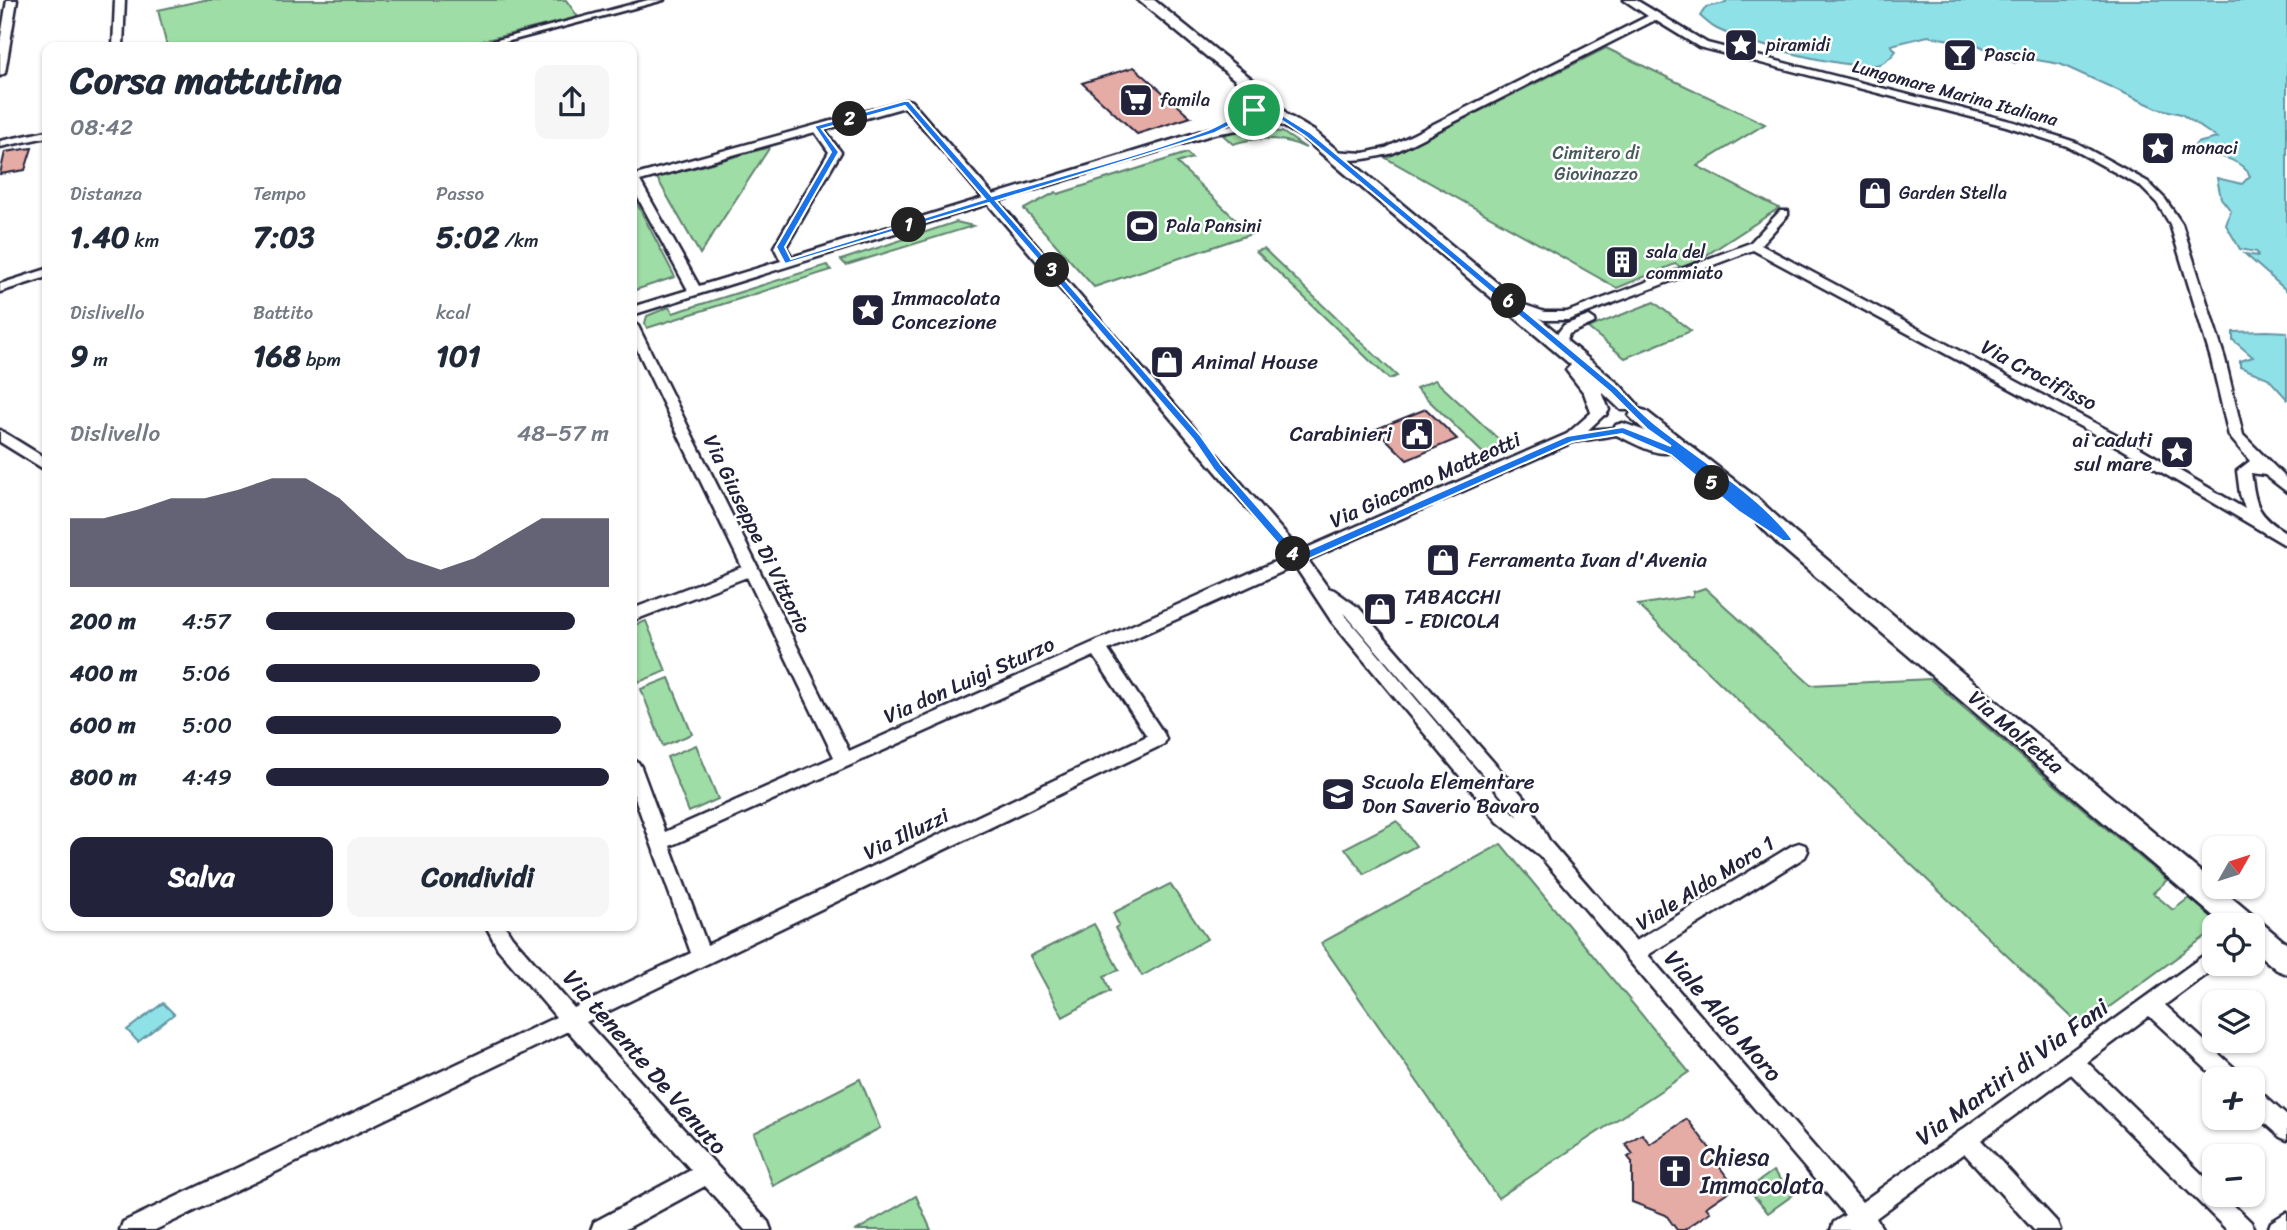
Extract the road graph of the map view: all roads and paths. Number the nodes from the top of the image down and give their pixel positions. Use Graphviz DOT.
graph roads {
  1 [pos="12,0"];
  2 [pos="120,0"];
  3 [pos="659,0"];
  4 [pos="1143,0"];
  5 [pos="1629,0"];
  6 [pos="1655,16"];
  7 [pos="118,42"];
  8 [pos="495,42"];
  9 [pos="0,73"];
  10 [pos="1265,115"];
  11 [pos="817,128"];
  12 [pos="1212,131"];
  13 [pos="42,135"];
  14 [pos="0,144"];
  15 [pos="1331,153"];
  16 [pos="637,179"];
  17 [pos="637,187"];
  18 [pos="990,200"];
  19 [pos="1784,213"];
  20 [pos="1760,249"];
  21 [pos="788,262"];
  22 [pos="42,275"];
  23 [pos="0,288"];
  24 [pos="695,291"];
  25 [pos="1514,306"];
  26 [pos="637,309"];
  27 [pos="637,336"];
  28 [pos="1559,344"];
  29 [pos="1634,410"];
  30 [pos="1599,412"];
  31 [pos="1623,430"];
  32 [pos="0,435"];
  33 [pos="1570,438"];
  34 [pos="42,463"];
  35 [pos="2269,471"];
  36 [pos="2287,487"];
  37 [pos="2247,494"];
  38 [pos="2216,497"];
  39 [pos="2258,523"];
  40 [pos="1787,539"];
  41 [pos="2287,540"];
  42 [pos="1298,559"];
  43 [pos="750,570"];
  44 [pos="637,613"];
  45 [pos="1097,647"];
  46 [pos="845,761"];
  47 [pos="637,782"];
  48 [pos="659,843"];
  49 [pos="1799,851"];
  50 [pos="2230,913"];
  51 [pos="498,931"];
  52 [pos="2265,943"];
  53 [pos="1634,953"];
  54 [pos="702,957"];
  55 [pos="2287,961"];
  56 [pos="2202,966"];
  57 [pos="2150,1004"];
  58 [pos="574,1020"];
  59 [pos="2071,1061"];
  60 [pos="2219,1067"];
  61 [pos="2265,1110"];
  62 [pos="2287,1130"];
  63 [pos="1966,1139"];
  64 [pos="708,1173"];
  65 [pos="1866,1223"];
  66 [pos="2287,1223"];
  67 [pos="131,1230"];
  68 [pos="602,1230"];
  69 [pos="760,1230"];
  70 [pos="1842,1230"];
  71 [pos="2049,1230"];
  72 [pos="2243,1230"];
  73 [pos="2279,1230"];
  1 -- 9 [label="street"];
  2 -- 7 [label="street"];
  3 -- 8 [label="street"];
  4 -- 10 [label="main road"];
  5 -- 6 [label="street, Lungomare Marina Italiana"];
  6 -- 15 [label="street"];
  6 -- 35 [label="street, Lungomare Marina Italiana"];
  10 -- 12 [label="street"];
  10 -- 12 [label="street"];
  10 -- 15 [label="main road"];
  10 -- 30 [label="main road"];
  11 -- 16 [label="street"];
  11 -- 18 [label="street, Viale Aldo Moro"];
  11 -- 21 [label="street"];
  12 -- 18 [label="street"];
  13 -- 14 [label="street"];
  15 -- 25 [label="main road"];
  17 -- 24 [label="street"];
  18 -- 21 [label="street"];
  18 -- 42 [label="street, Viale Aldo Moro"];
  19 -- 20 [label="street"];
  20 -- 25 [label="street"];
  20 -- 28 [label="street"];
  20 -- 38 [label="street, Via Crocifisso"];
  21 -- 24 [label="street"];
  22 -- 23 [label="street"];
  24 -- 26 [label="street"];
  25 -- 28 [label="main road"];
  27 -- 43 [label="street, Via Giuseppe Di Vittorio"];
  28 -- 29 [label="main road"];
  29 -- 30 [label="main road"];
  29 -- 31 [label="main road"];
  29 -- 40 [label="main road"];
  30 -- 31 [label="main road"];
  30 -- 33 [label="street, Via Giacomo Matteotti"];
  31 -- 33 [label="street, Via Giacomo Matteotti"];
  31 -- 40 [label="main road"];
  32 -- 34 [label="street"];
  33 -- 42 [label="street, Via Giacomo Matteotti"];
  35 -- 36 [label="street, Lungomare Marina Italiana"];
  35 -- 37 [label="street"];
  37 -- 38 [label="street"];
  37 -- 39 [label="street"];
  38 -- 39 [label="street, Via Crocifisso"];
  39 -- 41 [label="street, Via Crocifisso"];
  40 -- 50 [label="main road, Via Molfetta"];
  42 -- 45 [label="street, Via don Luigi Sturzo"];
  42 -- 53 [label="street, Viale Aldo Moro"];
  43 -- 44 [label="street"];
  43 -- 46 [label="street, Via Giuseppe Di Vittorio"];
  45 -- 46 [label="street, Via don Luigi Sturzo"];
  45 -- 54 [label="street, Via Illuzzi"];
  46 -- 48 [label="street, Via don Luigi Sturzo"];
  47 -- 48 [label="street"];
  48 -- 54 [label="street"];
  49 -- 53 [label="street, Viale Aldo Moro 1"];
  51 -- 58 [label="street, Via tenente De Venuto"];
  52 -- 55 [label="main road"];
  53 -- 65 [label="street, Viale Aldo Moro"];
  54 -- 58 [label="street, Via Illuzzi"];
  56 -- 57 [label="street, Via Martiri di Via Fani"];
  57 -- 59 [label="street, Via Martiri di Via Fani"];
  57 -- 60 [label="street"];
  58 -- 64 [label="street, Via tenente De Venuto"];
  58 -- 67 [label="street, Via Illuzzi"];
  59 -- 63 [label="street, Via Martiri di Via Fani"];
  59 -- 72 [label="street"];
  61 -- 62 [label="street"];
  63 -- 65 [label="street, Via Martiri di Via Fani"];
  63 -- 71 [label="street"];
  64 -- 68 [label="street"];
  64 -- 69 [label="street, Via tenente De Venuto"];
  65 -- 70 [label="street, Via Martiri di Via Fani"];
  66 -- 73 [label="street"];
}
